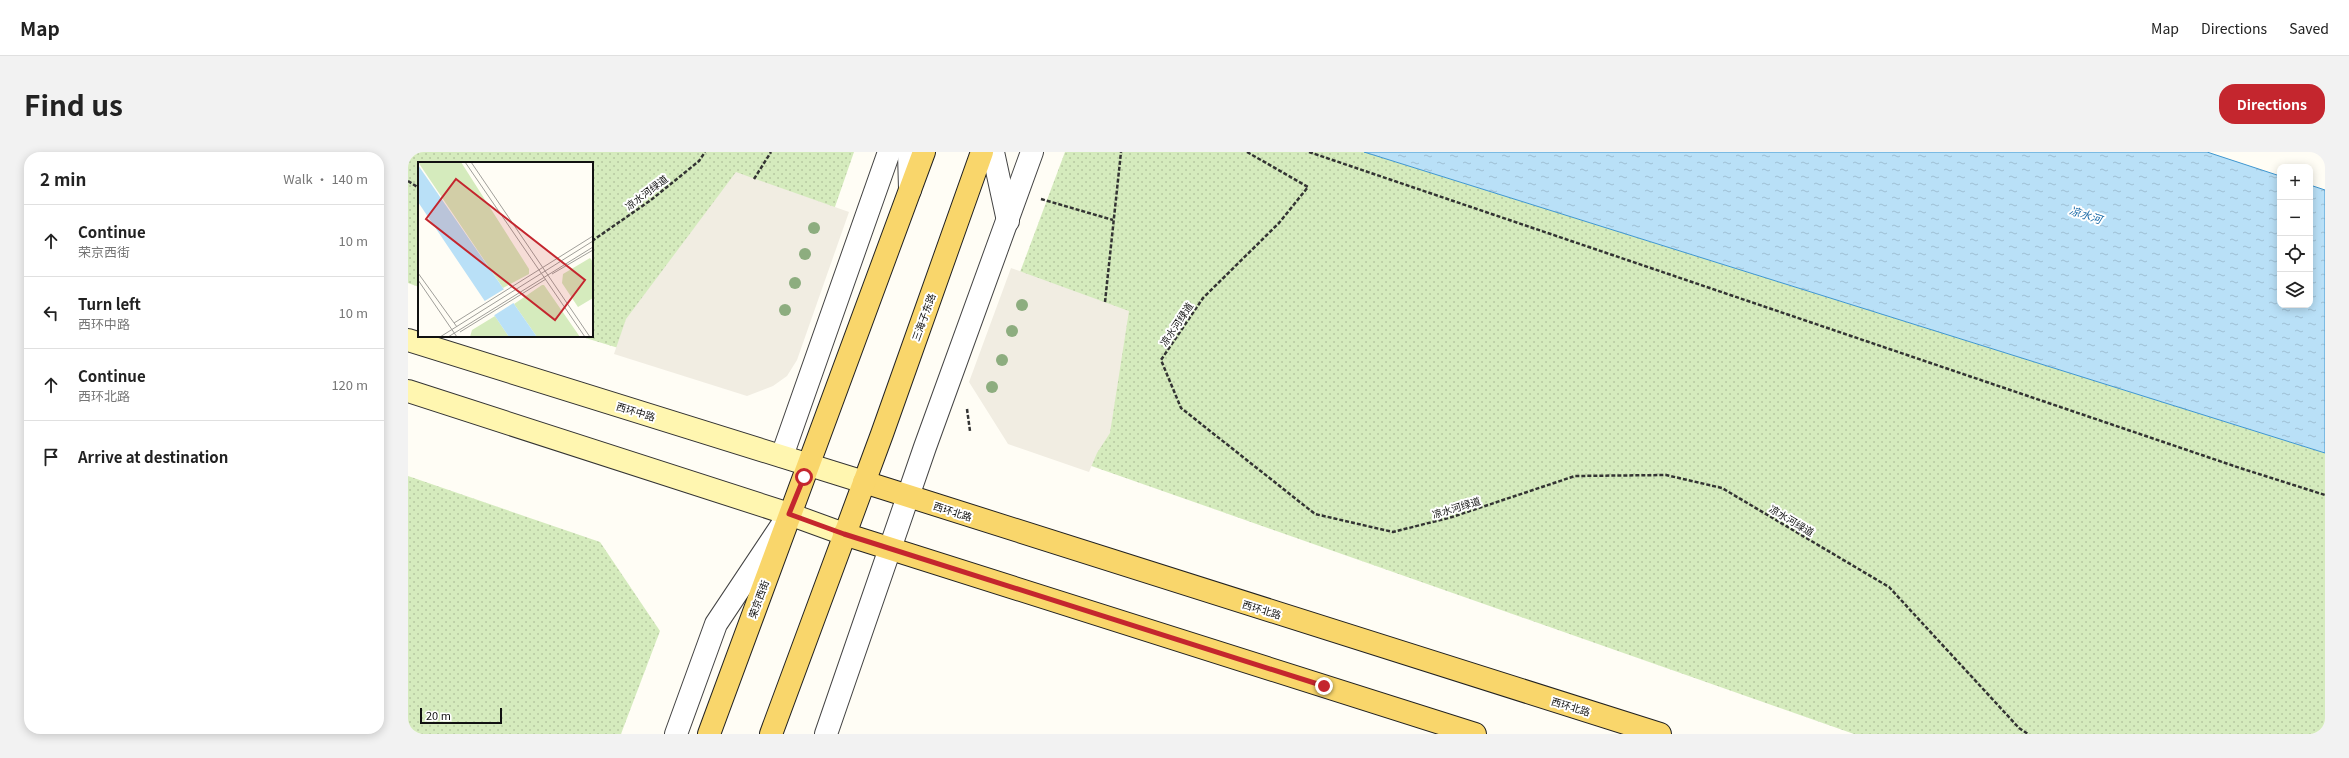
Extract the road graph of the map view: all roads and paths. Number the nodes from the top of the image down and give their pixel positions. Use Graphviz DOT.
graph roads {
  1 [pos="705,152"];
  2 [pos="771,152"];
  3 [pos="889,152"];
  4 [pos="908,152"];
  5 [pos="924,152"];
  6 [pos="982,152"];
  7 [pos="993,152"];
  8 [pos="1032,152"];
  9 [pos="1121,152"];
  10 [pos="1247,152"];
  11 [pos="1309,152"];
  12 [pos="754,179"];
  13 [pos="408,181"];
  14 [pos="418,187"];
  15 [pos="910,190"];
  16 [pos="1037,198"];
  17 [pos="1113,220"];
  18 [pos="1008,221"];
  19 [pos="593,240"];
  20 [pos="1105,302"];
  21 [pos="408,340"];
  22 [pos="408,391"];
  23 [pos="782,456"];
  24 [pos="810,465"];
  25 [pos="864,482"];
  26 [pos="2325,495"];
  27 [pos="908,496"];
  28 [pos="789,514"];
  29 [pos="844,534"];
  30 [pos="891,548"];
  31 [pos="676,734"];
  32 [pos="709,734"];
  33 [pos="771,734"];
  34 [pos="826,734"];
  35 [pos="1475,734"];
  36 [pos="1660,734"];
  37 [pos="2028,734"];
  1 -- 19 [label="path, 凉水河绿道"];
  2 -- 12 [label="path"];
  3 -- 23 [label="street"];
  4 -- 15 [label="street"];
  5 -- 15 [label="main road"];
  6 -- 25 [label="main road, 三海子东路"];
  7 -- 18 [label="street"];
  8 -- 18 [label="street"];
  9 -- 17 [label="path"];
  10 -- 37 [label="path, 凉水河绿道"];
  11 -- 26 [label="path"];
  13 -- 14 [label="path"];
  15 -- 24 [label="main road"];
  16 -- 17 [label="path"];
  17 -- 20 [label="path"];
  18 -- 27 [label="street"];
  21 -- 23 [label="main road, 西环中路"];
  22 -- 28 [label="main road"];
  23 -- 24 [label="main road, 西环中路"];
  24 -- 25 [label="main road, 西环中路"];
  24 -- 28 [label="main road, 荣京西街"];
  25 -- 27 [label="main road, 西环北路"];
  25 -- 29 [label="main road, 三海子东路"];
  27 -- 30 [label="street"];
  27 -- 36 [label="main road, 西环北路"];
  28 -- 29 [label="main road"];
  28 -- 31 [label="street"];
  28 -- 32 [label="main road, 荣京西街"];
  29 -- 30 [label="main road"];
  29 -- 33 [label="main road"];
  30 -- 34 [label="street"];
  30 -- 35 [label="main road"];
}
